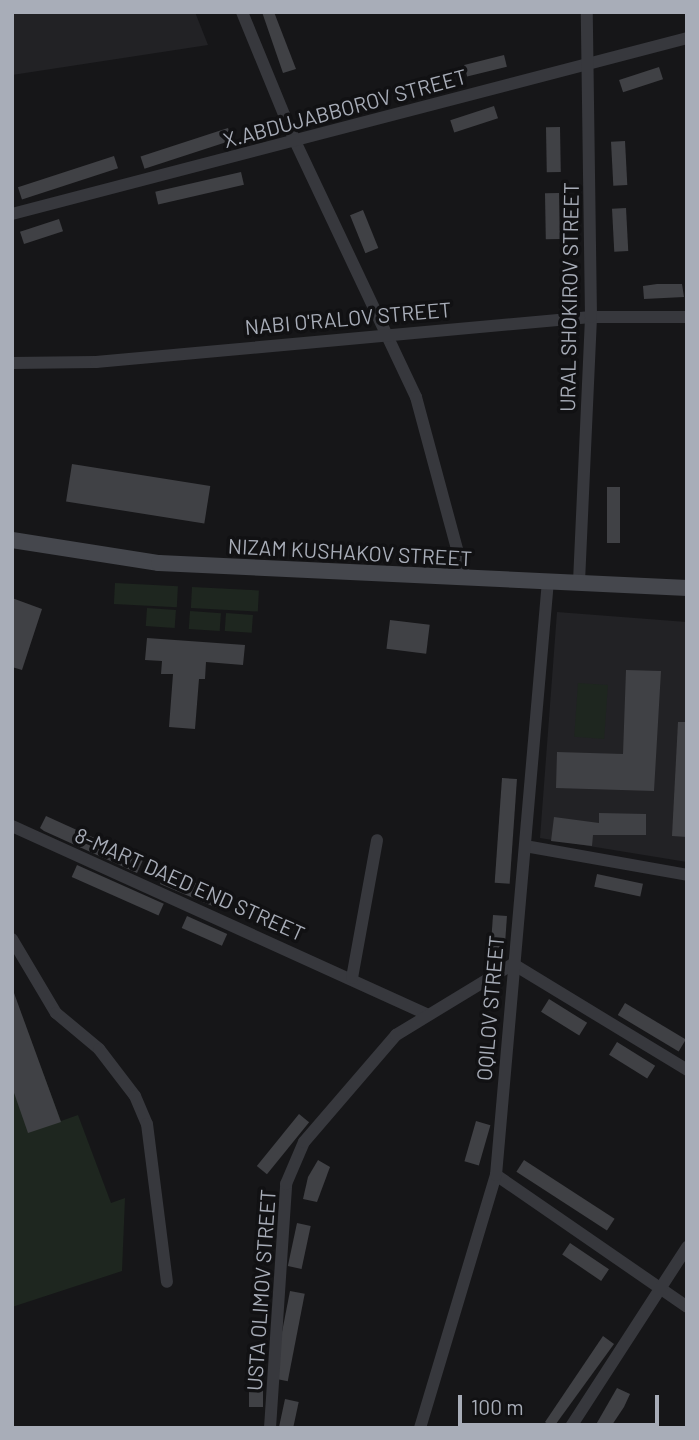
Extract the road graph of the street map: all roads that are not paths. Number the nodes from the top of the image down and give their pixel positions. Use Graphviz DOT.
graph roads {
  1 [pos="242,12"];
  2 [pos="587,12"];
  3 [pos="687,38"];
  4 [pos="590,62"];
  5 [pos="295,141"];
  6 [pos="12,214"];
  7 [pos="591,317"];
  8 [pos="687,317"];
  9 [pos="389,332"];
  10 [pos="12,363"];
  11 [pos="12,540"];
  12 [pos="465,579"];
  13 [pos="548,581"];
  14 [pos="579,582"];
  15 [pos="687,588"];
  16 [pos="12,826"];
  17 [pos="377,840"];
  18 [pos="525,846"];
  19 [pos="687,875"];
  20 [pos="12,939"];
  21 [pos="513,964"];
  22 [pos="352,978"];
  23 [pos="427,1014"];
  24 [pos="687,1070"];
  25 [pos="496,1175"];
  26 [pos="687,1247"];
  27 [pos="167,1282"];
  28 [pos="659,1287"];
  29 [pos="687,1307"];
  30 [pos="270,1428"];
  31 [pos="420,1428"];
  32 [pos="570,1428"];
  1 -- 5 [label="street"];
  2 -- 4 [label="street, URAL SHOKIROV STREET"];
  3 -- 4 [label="street, X.ABDUJABBOROV STREET"];
  4 -- 5 [label="street, X.ABDUJABBOROV STREET"];
  4 -- 7 [label="street, URAL SHOKIROV STREET"];
  5 -- 6 [label="street, X.ABDUJABBOROV STREET"];
  5 -- 9 [label="street"];
  7 -- 8 [label="street, NABI O'RALOV STREET"];
  7 -- 9 [label="street, NABI O'RALOV STREET"];
  7 -- 14 [label="street, URAL SHOKIROV STREET"];
  9 -- 10 [label="street, NABI O'RALOV STREET"];
  9 -- 12 [label="street"];
  11 -- 12 [label="main road, NIZAM KUSHAKOV STREET"];
  12 -- 13 [label="main road, NIZAM KUSHAKOV STREET"];
  13 -- 14 [label="main road, NIZAM KUSHAKOV STREET"];
  13 -- 18 [label="street, OQILOV STREET"];
  14 -- 15 [label="main road, NIZAM KUSHAKOV STREET"];
  16 -- 22 [label="street, 8-MART DAED END STREET"];
  17 -- 22 [label="street"];
  18 -- 19 [label="street"];
  18 -- 21 [label="street, OQILOV STREET"];
  20 -- 27 [label="street"];
  21 -- 23 [label="street, USTA OLIMOV STREET"];
  21 -- 24 [label="street"];
  21 -- 25 [label="street, OQILOV STREET"];
  22 -- 23 [label="street, 8-MART DAED END STREET"];
  23 -- 30 [label="street, USTA OLIMOV STREET"];
  25 -- 28 [label="street"];
  25 -- 31 [label="street, OQILOV STREET"];
  26 -- 28 [label="street"];
  28 -- 29 [label="street"];
  28 -- 32 [label="street"];
}
